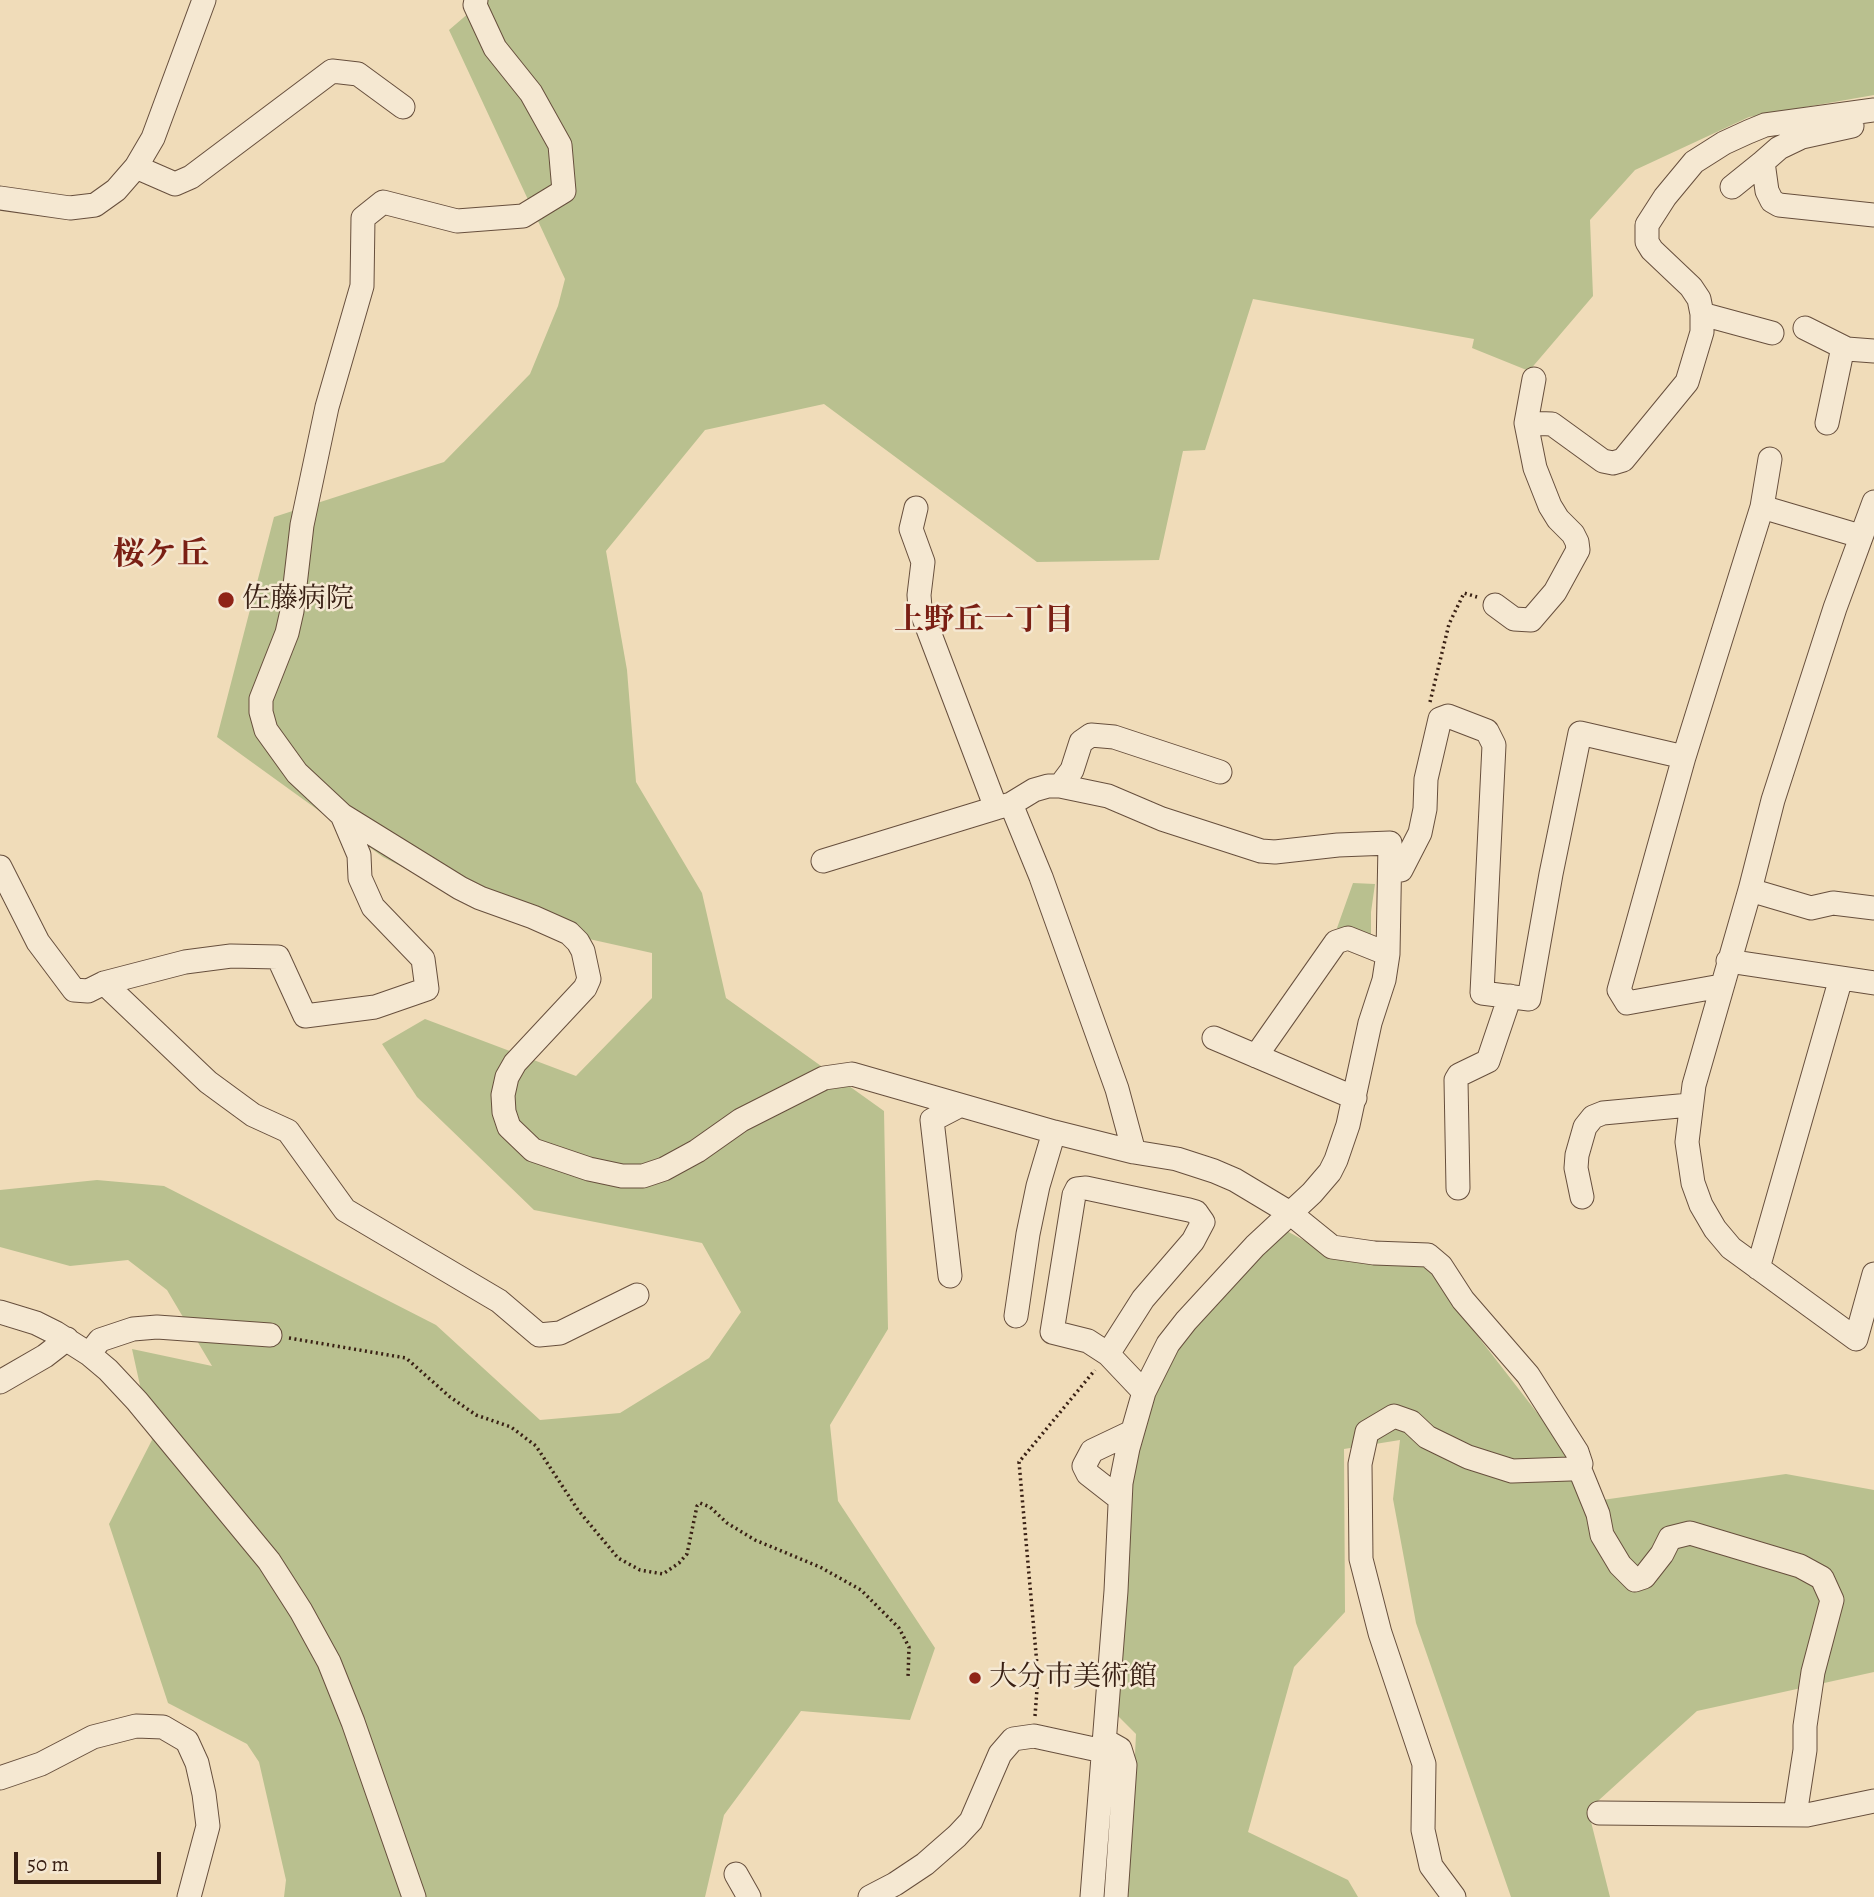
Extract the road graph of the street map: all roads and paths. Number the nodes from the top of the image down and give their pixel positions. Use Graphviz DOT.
graph roads {
  1 [pos="204,0"];
  2 [pos="476,0"];
  3 [pos="403,107"];
  4 [pos="1874,112"];
  5 [pos="1763,162"];
  6 [pos="136,167"];
  7 [pos="1731,187"];
  8 [pos="0,198"];
  9 [pos="1874,215"];
  10 [pos="1702,314"];
  11 [pos="1805,328"];
  12 [pos="1772,333"];
  13 [pos="1843,347"];
  14 [pos="1874,351"];
  15 [pos="1534,379"];
  16 [pos="1526,423"];
  17 [pos="1827,423"];
  18 [pos="1770,459"];
  19 [pos="1874,502"];
  20 [pos="1762,507"];
  21 [pos="916,509"];
  22 [pos="1860,536"];
  23 [pos="1495,605"];
  24 [pos="1684,757"];
  25 [pos="1220,772"];
  26 [pos="1060,786"];
  27 [pos="1003,806"];
  28 [pos="342,815"];
  29 [pos="823,860"];
  30 [pos="0,867"];
  31 [pos="1391,872"];
  32 [pos="1751,890"];
  33 [pos="1874,908"];
  34 [pos="1388,954"];
  35 [pos="1728,961"];
  36 [pos="1841,978"];
  37 [pos="104,983"];
  38 [pos="1874,983"];
  39 [pos="1721,986"];
  40 [pos="1510,996"];
  41 [pos="1214,1038"];
  42 [pos="1256,1056"];
  43 [pos="1355,1098"];
  44 [pos="1690,1105"];
  45 [pos="959,1106"];
  46 [pos="1054,1132"];
  47 [pos="1134,1152"];
  48 [pos="1458,1188"];
  49 [pos="1582,1197"];
  50 [pos="1290,1213"];
  51 [pos="1758,1268"];
  52 [pos="1874,1274"];
  53 [pos="950,1276"];
  54 [pos="637,1295"];
  55 [pos="0,1312"];
  56 [pos="1016,1316"];
  57 [pos="270,1335"];
  58 [pos="67,1339"];
  59 [pos="89,1354"];
  60 [pos="1108,1354"];
  61 [pos="0,1382"];
  62 [pos="1143,1392"];
  63 [pos="1132,1432"];
  64 [pos="1578,1465"];
  65 [pos="1120,1499"];
  66 [pos="908,1678"];
  67 [pos="1034,1735"];
  68 [pos="1104,1745"];
  69 [pos="0,1778"];
  70 [pos="1874,1801"];
  71 [pos="1599,1813"];
  72 [pos="1795,1815"];
  73 [pos="736,1874"];
  74 [pos="189,1897"];
  75 [pos="414,1897"];
  76 [pos="748,1897"];
  77 [pos="870,1897"];
  78 [pos="1092,1897"];
  79 [pos="1116,1897"];
  80 [pos="1454,1897"];
  1 -- 6 [label="street"];
  2 -- 28 [label="street"];
  3 -- 6 [label="street"];
  4 -- 5 [label="street"];
  4 -- 10 [label="street"];
  5 -- 7 [label="street"];
  5 -- 9 [label="street"];
  6 -- 8 [label="street"];
  10 -- 12 [label="street"];
  10 -- 16 [label="street"];
  11 -- 13 [label="street"];
  13 -- 14 [label="street"];
  13 -- 17 [label="street"];
  15 -- 16 [label="street"];
  16 -- 23 [label="street"];
  18 -- 20 [label="street"];
  19 -- 22 [label="street"];
  20 -- 22 [label="street"];
  20 -- 24 [label="street"];
  21 -- 27 [label="street"];
  22 -- 32 [label="street"];
  24 -- 39 [label="street"];
  24 -- 40 [label="street"];
  25 -- 26 [label="street"];
  26 -- 27 [label="street"];
  26 -- 31 [label="street"];
  27 -- 29 [label="street"];
  27 -- 47 [label="street"];
  28 -- 37 [label="street"];
  28 -- 45 [label="street"];
  30 -- 37 [label="street"];
  31 -- 34 [label="street"];
  31 -- 40 [label="street"];
  32 -- 33 [label="street"];
  32 -- 35 [label="street"];
  34 -- 42 [label="street"];
  34 -- 43 [label="street"];
  35 -- 36 [label="street"];
  35 -- 39 [label="street"];
  36 -- 38 [label="street"];
  36 -- 51 [label="street"];
  37 -- 54 [label="street"];
  39 -- 44 [label="street"];
  40 -- 48 [label="street"];
  41 -- 42 [label="street"];
  42 -- 43 [label="street"];
  43 -- 50 [label="street"];
  44 -- 49 [label="street"];
  44 -- 51 [label="street"];
  45 -- 46 [label="street"];
  45 -- 53 [label="street"];
  46 -- 47 [label="street"];
  46 -- 56 [label="street"];
  47 -- 50 [label="street"];
  50 -- 62 [label="street"];
  50 -- 64 [label="street"];
  51 -- 52 [label="street"];
  55 -- 58 [label="street"];
  57 -- 59 [label="street"];
  57 -- 66 [label="path"];
  58 -- 59 [label="street"];
  58 -- 61 [label="street"];
  59 -- 75 [label="street"];
  60 -- 60 [label="street"];
  60 -- 62 [label="street"];
  60 -- 67 [label="path"];
  62 -- 63 [label="street"];
  63 -- 65 [label="street"];
  63 -- 65 [label="street"];
  64 -- 72 [label="street"];
  64 -- 80 [label="street"];
  65 -- 68 [label="street"];
  67 -- 68 [label="street"];
  67 -- 77 [label="street"];
  68 -- 78 [label="street"];
  68 -- 79 [label="street"];
  69 -- 74 [label="street"];
  70 -- 72 [label="street"];
  71 -- 72 [label="street"];
  73 -- 76 [label="street"];
}
